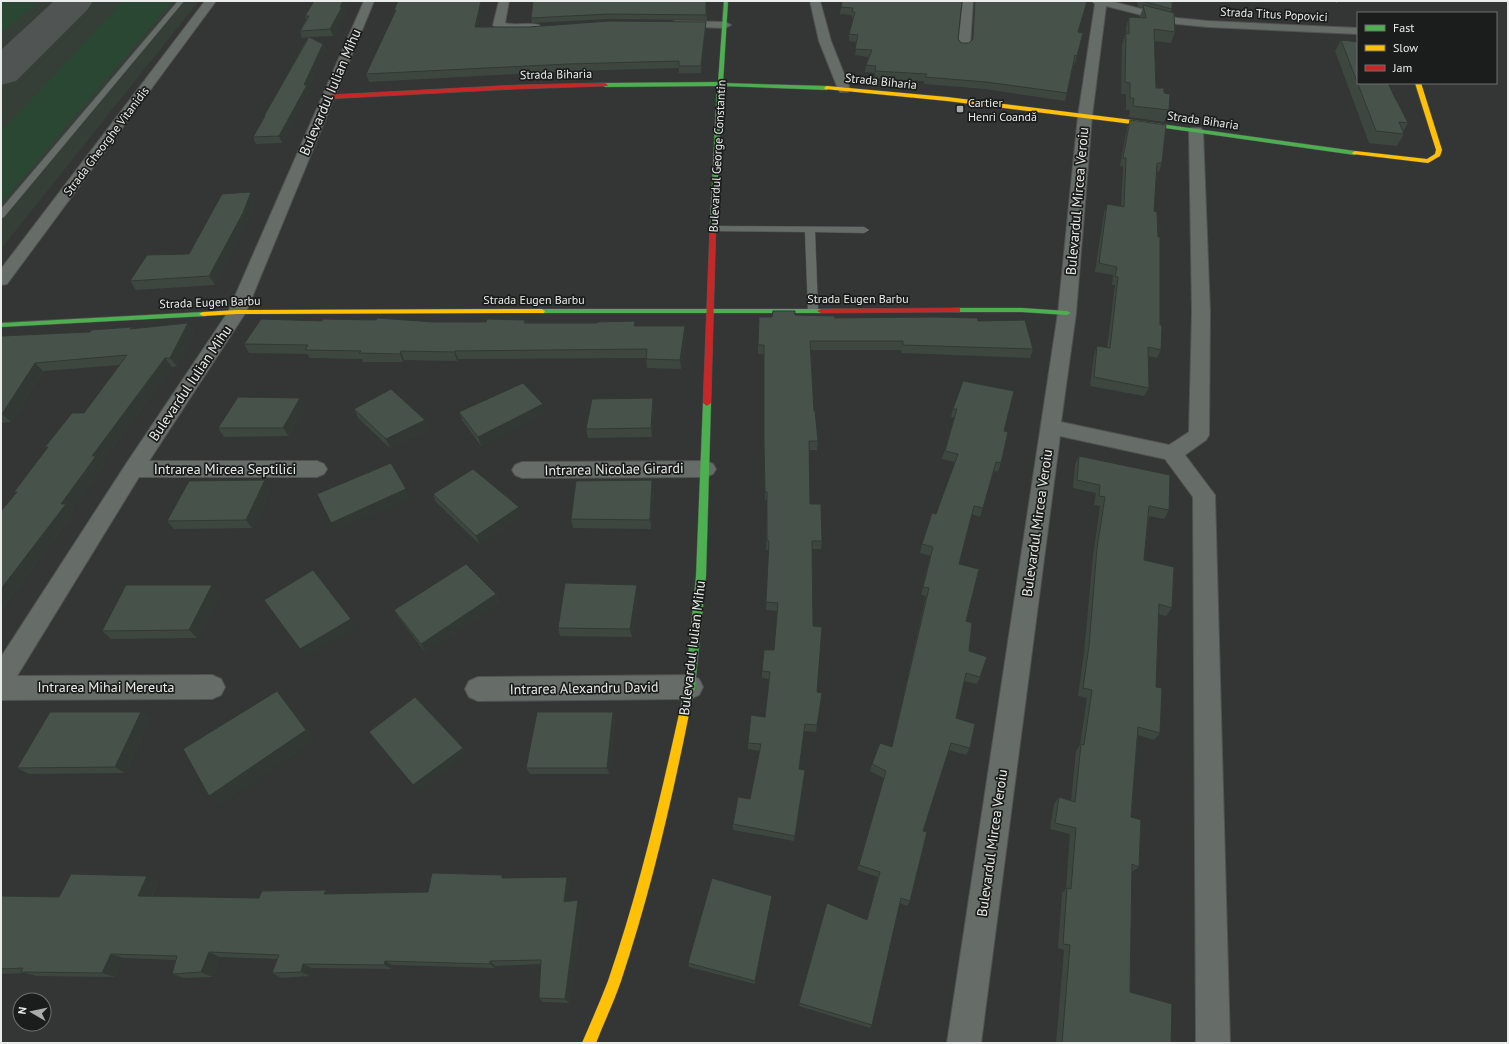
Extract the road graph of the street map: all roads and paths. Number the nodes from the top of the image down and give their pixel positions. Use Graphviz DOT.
graph roads {
  1 [pos="182,1"];
  2 [pos="211,1"];
  3 [pos="369,1"];
  4 [pos="504,1"];
  5 [pos="726,1"];
  6 [pos="815,1"];
  7 [pos="968,1"];
  8 [pos="1096,1"];
  9 [pos="1101,1"];
  10 [pos="1335,1"];
  11 [pos="1338,3"];
  12 [pos="665,24"];
  13 [pos="724,25"];
  14 [pos="546,27"];
  15 [pos="1357,31"];
  16 [pos="964,46"];
  17 [pos="720,84"];
  18 [pos="1418,84"];
  19 [pos="844,89"];
  20 [pos="327,97"];
  21 [pos="1085,116"];
  22 [pos="1196,131"];
  23 [pos="1,216"];
  24 [pos="713,229"];
  25 [pos="810,230"];
  26 [pos="864,230"];
  27 [pos="1,280"];
  28 [pos="813,310"];
  29 [pos="709,311"];
  30 [pos="237,312"];
  31 [pos="1067,313"];
  32 [pos="1,325"];
  33 [pos="1050,427"];
  34 [pos="1172,453"];
  35 [pos="133,469"];
  36 [pos="317,469"];
  37 [pos="706,469"];
  38 [pos="522,470"];
  39 [pos="1,679"];
  40 [pos="690,686"];
  41 [pos="212,687"];
  42 [pos="1,688"];
  43 [pos="478,689"];
  44 [pos="589,1043"];
  45 [pos="964,1043"];
  46 [pos="1213,1043"];
  1 -- 23 [label="lane"];
  2 -- 27 [label="street, Strada Gheorghe Vitanidis"];
  3 -- 20 [label="street, Bulevardul Iulian Mihu"];
  4 -- 14 [label="street"];
  5 -- 13 [label="street, Bulevardul George Constantin"];
  6 -- 19 [label="street"];
  7 -- 16 [label="street"];
  8 -- 9 [label="street, Strada Titus Popovici"];
  9 -- 15 [label="street, Strada Titus Popovici"];
  9 -- 21 [label="street, Bulevardul Mircea Veroiu"];
  10 -- 11 [label="path"];
  12 -- 13 [label="street"];
  13 -- 17 [label="street, Bulevardul George Constantin"];
  17 -- 19 [label="street, Strada Biharia"];
  17 -- 20 [label="street, Strada Biharia"];
  17 -- 24 [label="street, Bulevardul George Constantin"];
  18 -- 22 [label="street, Strada Biharia"];
  19 -- 21 [label="street, Strada Biharia"];
  20 -- 30 [label="street, Bulevardul Iulian Mihu"];
  21 -- 22 [label="street, Strada Biharia"];
  21 -- 31 [label="street, Bulevardul Mircea Veroiu"];
  22 -- 34 [label="street"];
  24 -- 25 [label="lane"];
  24 -- 29 [label="street, Bulevardul George Constantin"];
  25 -- 26 [label="lane"];
  25 -- 28 [label="lane"];
  28 -- 29 [label="street, Strada Eugen Barbu"];
  28 -- 31 [label="street, Strada Eugen Barbu"];
  29 -- 30 [label="street, Strada Eugen Barbu"];
  29 -- 37 [label="street, Bulevardul Iulian Mihu"];
  30 -- 32 [label="street, Strada Eugen Barbu"];
  30 -- 35 [label="street, Bulevardul Iulian Mihu"];
  31 -- 33 [label="street, Bulevardul Mircea Veroiu"];
  33 -- 34 [label="street"];
  33 -- 45 [label="street, Bulevardul Mircea Veroiu"];
  34 -- 46 [label="street"];
  35 -- 36 [label="street, Intrarea Mircea Septilici"];
  35 -- 39 [label="street, Bulevardul Iulian Mihu"];
  37 -- 38 [label="street, Intrarea Nicolae Girardi"];
  37 -- 40 [label="street, Bulevardul Iulian Mihu"];
  40 -- 43 [label="street, Intrarea Alexandru David"];
  40 -- 44 [label="street, Bulevardul Iulian Mihu"];
  41 -- 42 [label="street, Intrarea Mihai Mereuta"];
}
